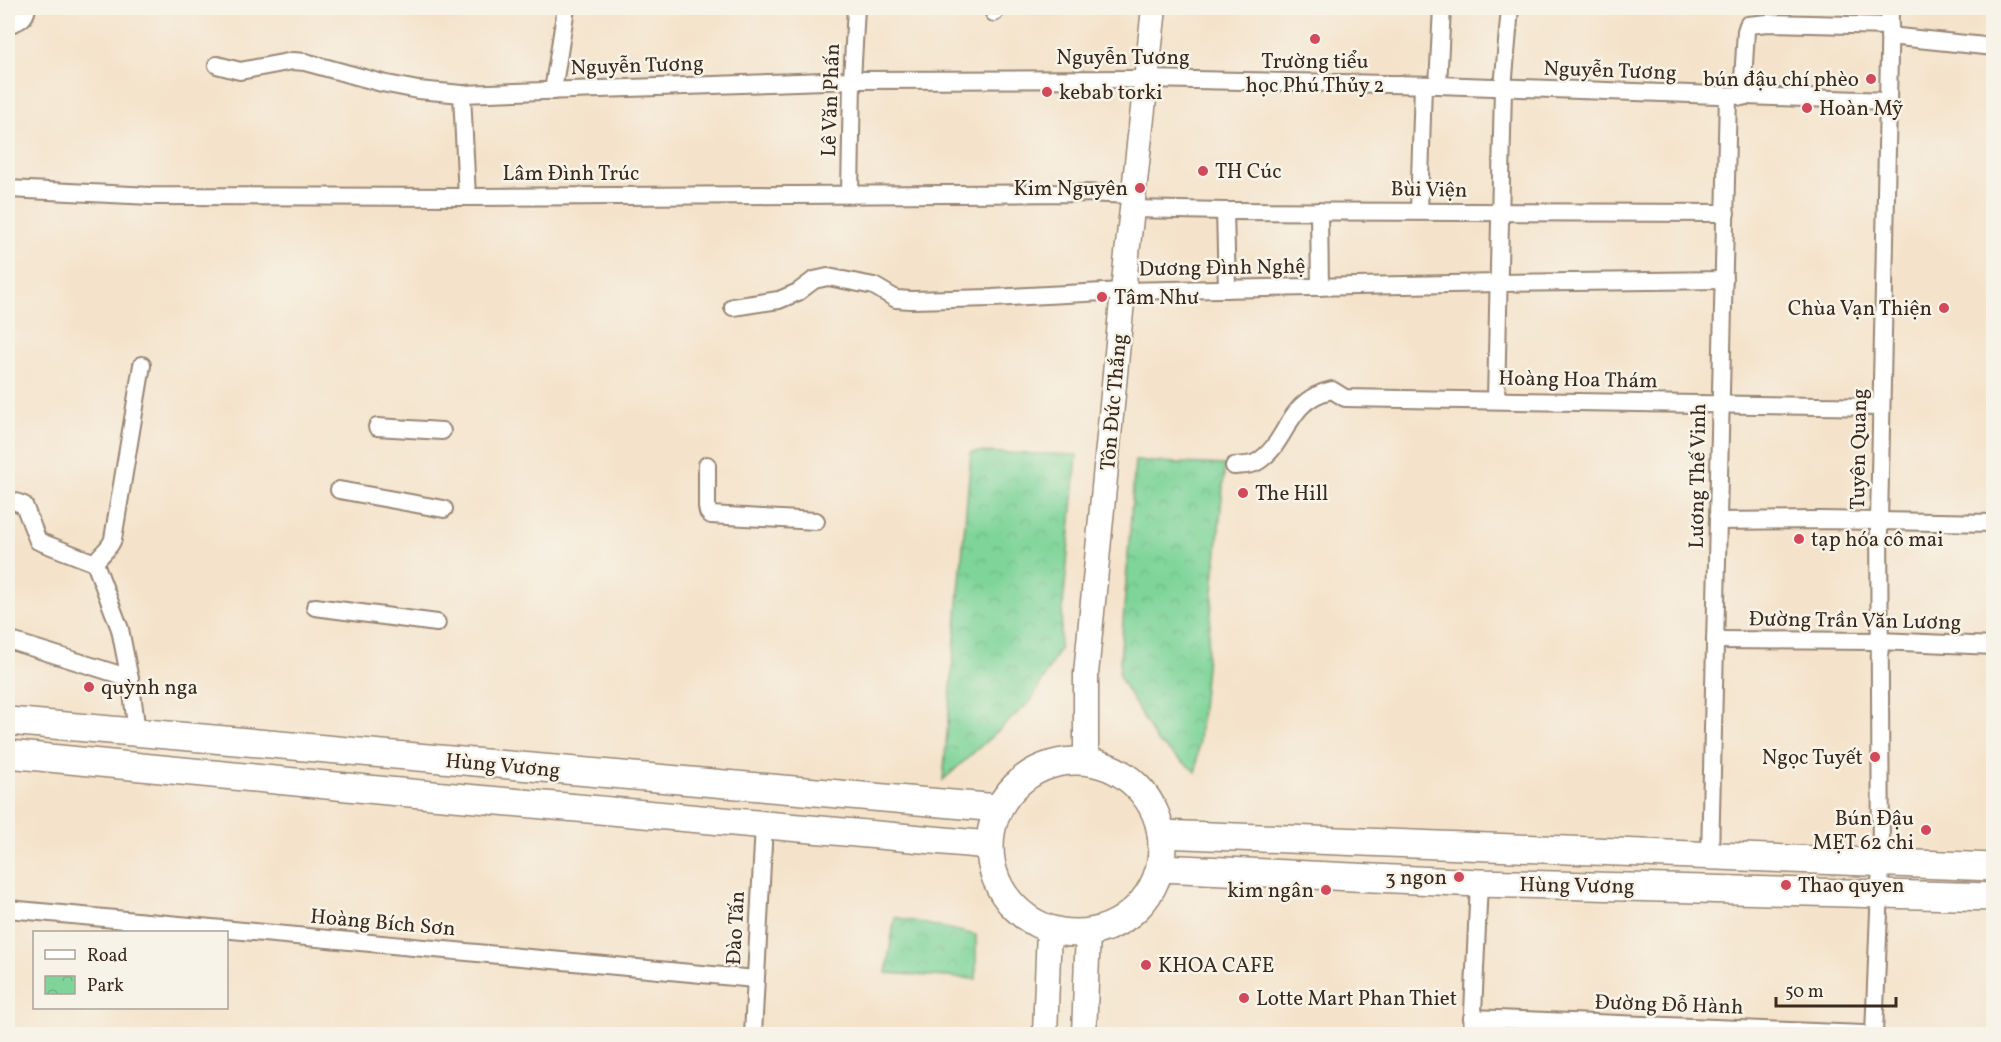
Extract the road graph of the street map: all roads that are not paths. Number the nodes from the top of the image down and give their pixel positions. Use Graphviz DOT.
graph roads {
  1 [pos="27,8"];
  2 [pos="566,8"];
  3 [pos="856,8"];
  4 [pos="1154,8"];
  5 [pos="1442,8"];
  6 [pos="1510,8"];
  7 [pos="1890,8"];
  8 [pos="8,25"];
  9 [pos="1889,31"];
  10 [pos="1994,47"];
  11 [pos="217,64"];
  12 [pos="1147,79"];
  13 [pos="852,80"];
  14 [pos="1430,85"];
  15 [pos="1503,88"];
  16 [pos="553,91"];
  17 [pos="462,94"];
  18 [pos="1735,97"];
  19 [pos="1887,101"];
  20 [pos="8,189"];
  21 [pos="850,194"];
  22 [pos="467,197"];
  23 [pos="1133,202"];
  24 [pos="1226,211"];
  25 [pos="1319,211"];
  26 [pos="1419,211"];
  27 [pos="1500,212"];
  28 [pos="1726,213"];
  29 [pos="1724,280"];
  30 [pos="1498,283"];
  31 [pos="1320,287"];
  32 [pos="1227,289"];
  33 [pos="1123,291"];
  34 [pos="733,307"];
  35 [pos="142,365"];
  36 [pos="1497,400"];
  37 [pos="1721,404"];
  38 [pos="1881,407"];
  39 [pos="377,427"];
  40 [pos="442,431"];
  41 [pos="707,465"];
  42 [pos="1234,466"];
  43 [pos="339,490"];
  44 [pos="8,499"];
  45 [pos="444,509"];
  46 [pos="816,521"];
  47 [pos="1718,521"];
  48 [pos="1879,521"];
  49 [pos="1994,523"];
  50 [pos="95,563"];
  51 [pos="315,607"];
  52 [pos="437,623"];
  53 [pos="8,640"];
  54 [pos="1715,640"];
  55 [pos="1879,641"];
  56 [pos="1994,646"];
  57 [pos="130,678"];
  58 [pos="8,721"];
  59 [pos="137,733"];
  60 [pos="8,754"];
  61 [pos="435,759"];
  62 [pos="1086,761"];
  63 [pos="432,795"];
  64 [pos="998,808"];
  65 [pos="764,825"];
  66 [pos="1161,834"];
  67 [pos="989,845"];
  68 [pos="1710,856"];
  69 [pos="1881,863"];
  70 [pos="1994,867"];
  71 [pos="1160,868"];
  72 [pos="1479,883"];
  73 [pos="1880,893"];
  74 [pos="1994,897"];
  75 [pos="8,909"];
  76 [pos="1049,929"];
  77 [pos="1088,932"];
  78 [pos="755,980"];
  79 [pos="1472,1027"];
  80 [pos="753,1035"];
  81 [pos="1045,1035"];
  82 [pos="1084,1035"];
  83 [pos="1863,1035"];
  84 [pos="1874,1035"];
  1 -- 8 [label="street"];
  2 -- 16 [label="street"];
  3 -- 13 [label="street, Lê Văn Phấn"];
  4 -- 12 [label="street, Tôn Đức Thắng"];
  5 -- 14 [label="street"];
  6 -- 15 [label="street"];
  7 -- 9 [label="street, Tuyên Quang"];
  9 -- 10 [label="street"];
  9 -- 18 [label="street, Lương Thế Vinh"];
  9 -- 19 [label="street, Tuyên Quang"];
  11 -- 17 [label="street, Nguyễn Tương"];
  12 -- 13 [label="street, Nguyễn Tương"];
  12 -- 14 [label="street, Nguyễn Tương"];
  12 -- 23 [label="street, Tôn Đức Thắng"];
  13 -- 16 [label="street, Nguyễn Tương"];
  13 -- 21 [label="street, Lê Văn Phấn"];
  14 -- 15 [label="street, Nguyễn Tương"];
  14 -- 26 [label="street"];
  15 -- 18 [label="street, Nguyễn Tương"];
  15 -- 27 [label="street"];
  16 -- 17 [label="street, Nguyễn Tương"];
  17 -- 22 [label="street"];
  18 -- 19 [label="street, Nguyễn Tương"];
  18 -- 28 [label="street, Lương Thế Vinh"];
  19 -- 38 [label="street, Tuyên Quang"];
  20 -- 22 [label="street, Lâm Đình Trúc"];
  21 -- 22 [label="street, Lâm Đình Trúc"];
  21 -- 23 [label="street, Lâm Đình Trúc"];
  23 -- 24 [label="street, Bùi Viện"];
  23 -- 33 [label="street, Tôn Đức Thắng"];
  24 -- 25 [label="street, Bùi Viện"];
  24 -- 32 [label="street"];
  25 -- 26 [label="street, Bùi Viện"];
  25 -- 31 [label="street"];
  26 -- 27 [label="street, Bùi Viện"];
  27 -- 28 [label="street, Bùi Viện"];
  27 -- 30 [label="street"];
  28 -- 29 [label="street, Lương Thế Vinh"];
  29 -- 30 [label="street, Dương Đình Nghệ"];
  29 -- 37 [label="street, Lương Thế Vinh"];
  30 -- 31 [label="street, Dương Đình Nghệ"];
  30 -- 36 [label="street"];
  31 -- 32 [label="street, Dương Đình Nghệ"];
  32 -- 33 [label="street, Dương Đình Nghệ"];
  33 -- 34 [label="street, Dương Đình Nghệ"];
  33 -- 62 [label="street, Tôn Đức Thắng"];
  35 -- 50 [label="street"];
  36 -- 37 [label="street, Hoàng Hoa Thám"];
  36 -- 42 [label="street, Hoàng Hoa Thám"];
  37 -- 38 [label="street, Hoàng Hoa Thám"];
  37 -- 47 [label="street, Lương Thế Vinh"];
  38 -- 48 [label="street, Tuyên Quang"];
  39 -- 40 [label="street"];
  41 -- 46 [label="street"];
  43 -- 45 [label="street"];
  44 -- 50 [label="street"];
  47 -- 48 [label="street"];
  47 -- 54 [label="street, Lương Thế Vinh"];
  48 -- 49 [label="street"];
  48 -- 55 [label="street, Tuyên Quang"];
  50 -- 57 [label="street"];
  51 -- 52 [label="street"];
  53 -- 57 [label="street"];
  54 -- 55 [label="street, Đường Trần Văn Lương"];
  54 -- 68 [label="street, Lương Thế Vinh"];
  55 -- 56 [label="street, Đường Trần Văn Lương"];
  55 -- 69 [label="street, Tuyên Quang"];
  57 -- 59 [label="street"];
  58 -- 59 [label="main road, Hùng Vương"];
  59 -- 61 [label="main road, Hùng Vương"];
  60 -- 63 [label="main road, Hùng Vương"];
  61 -- 63 [label="main road"];
  61 -- 64 [label="main road, Hùng Vương"];
  62 -- 64 [label="main road"];
  62 -- 66 [label="main road"];
  63 -- 65 [label="main road, Hùng Vương"];
  64 -- 67 [label="main road"];
  65 -- 67 [label="main road, Hùng Vương"];
  65 -- 78 [label="street, Đào Tấn"];
  66 -- 68 [label="main road, Hùng Vương"];
  66 -- 71 [label="main road"];
  67 -- 76 [label="main road"];
  68 -- 69 [label="main road, Hùng Vương"];
  69 -- 70 [label="main road, Hùng Vương"];
  69 -- 73 [label="street, Tuyên Quang"];
  71 -- 72 [label="main road, Hùng Vương"];
  71 -- 77 [label="main road"];
  72 -- 73 [label="main road, Hùng Vương"];
  72 -- 79 [label="street"];
  73 -- 74 [label="main road, Hùng Vương"];
  73 -- 84 [label="street, Tuyên Quang"];
  75 -- 78 [label="street, Hoàng Bích Sơn"];
  76 -- 77 [label="main road"];
  76 -- 81 [label="street"];
  77 -- 82 [label="street"];
  78 -- 80 [label="street, Đào Tấn"];
  79 -- 83 [label="street, Đường Đỗ Hành"];
}
